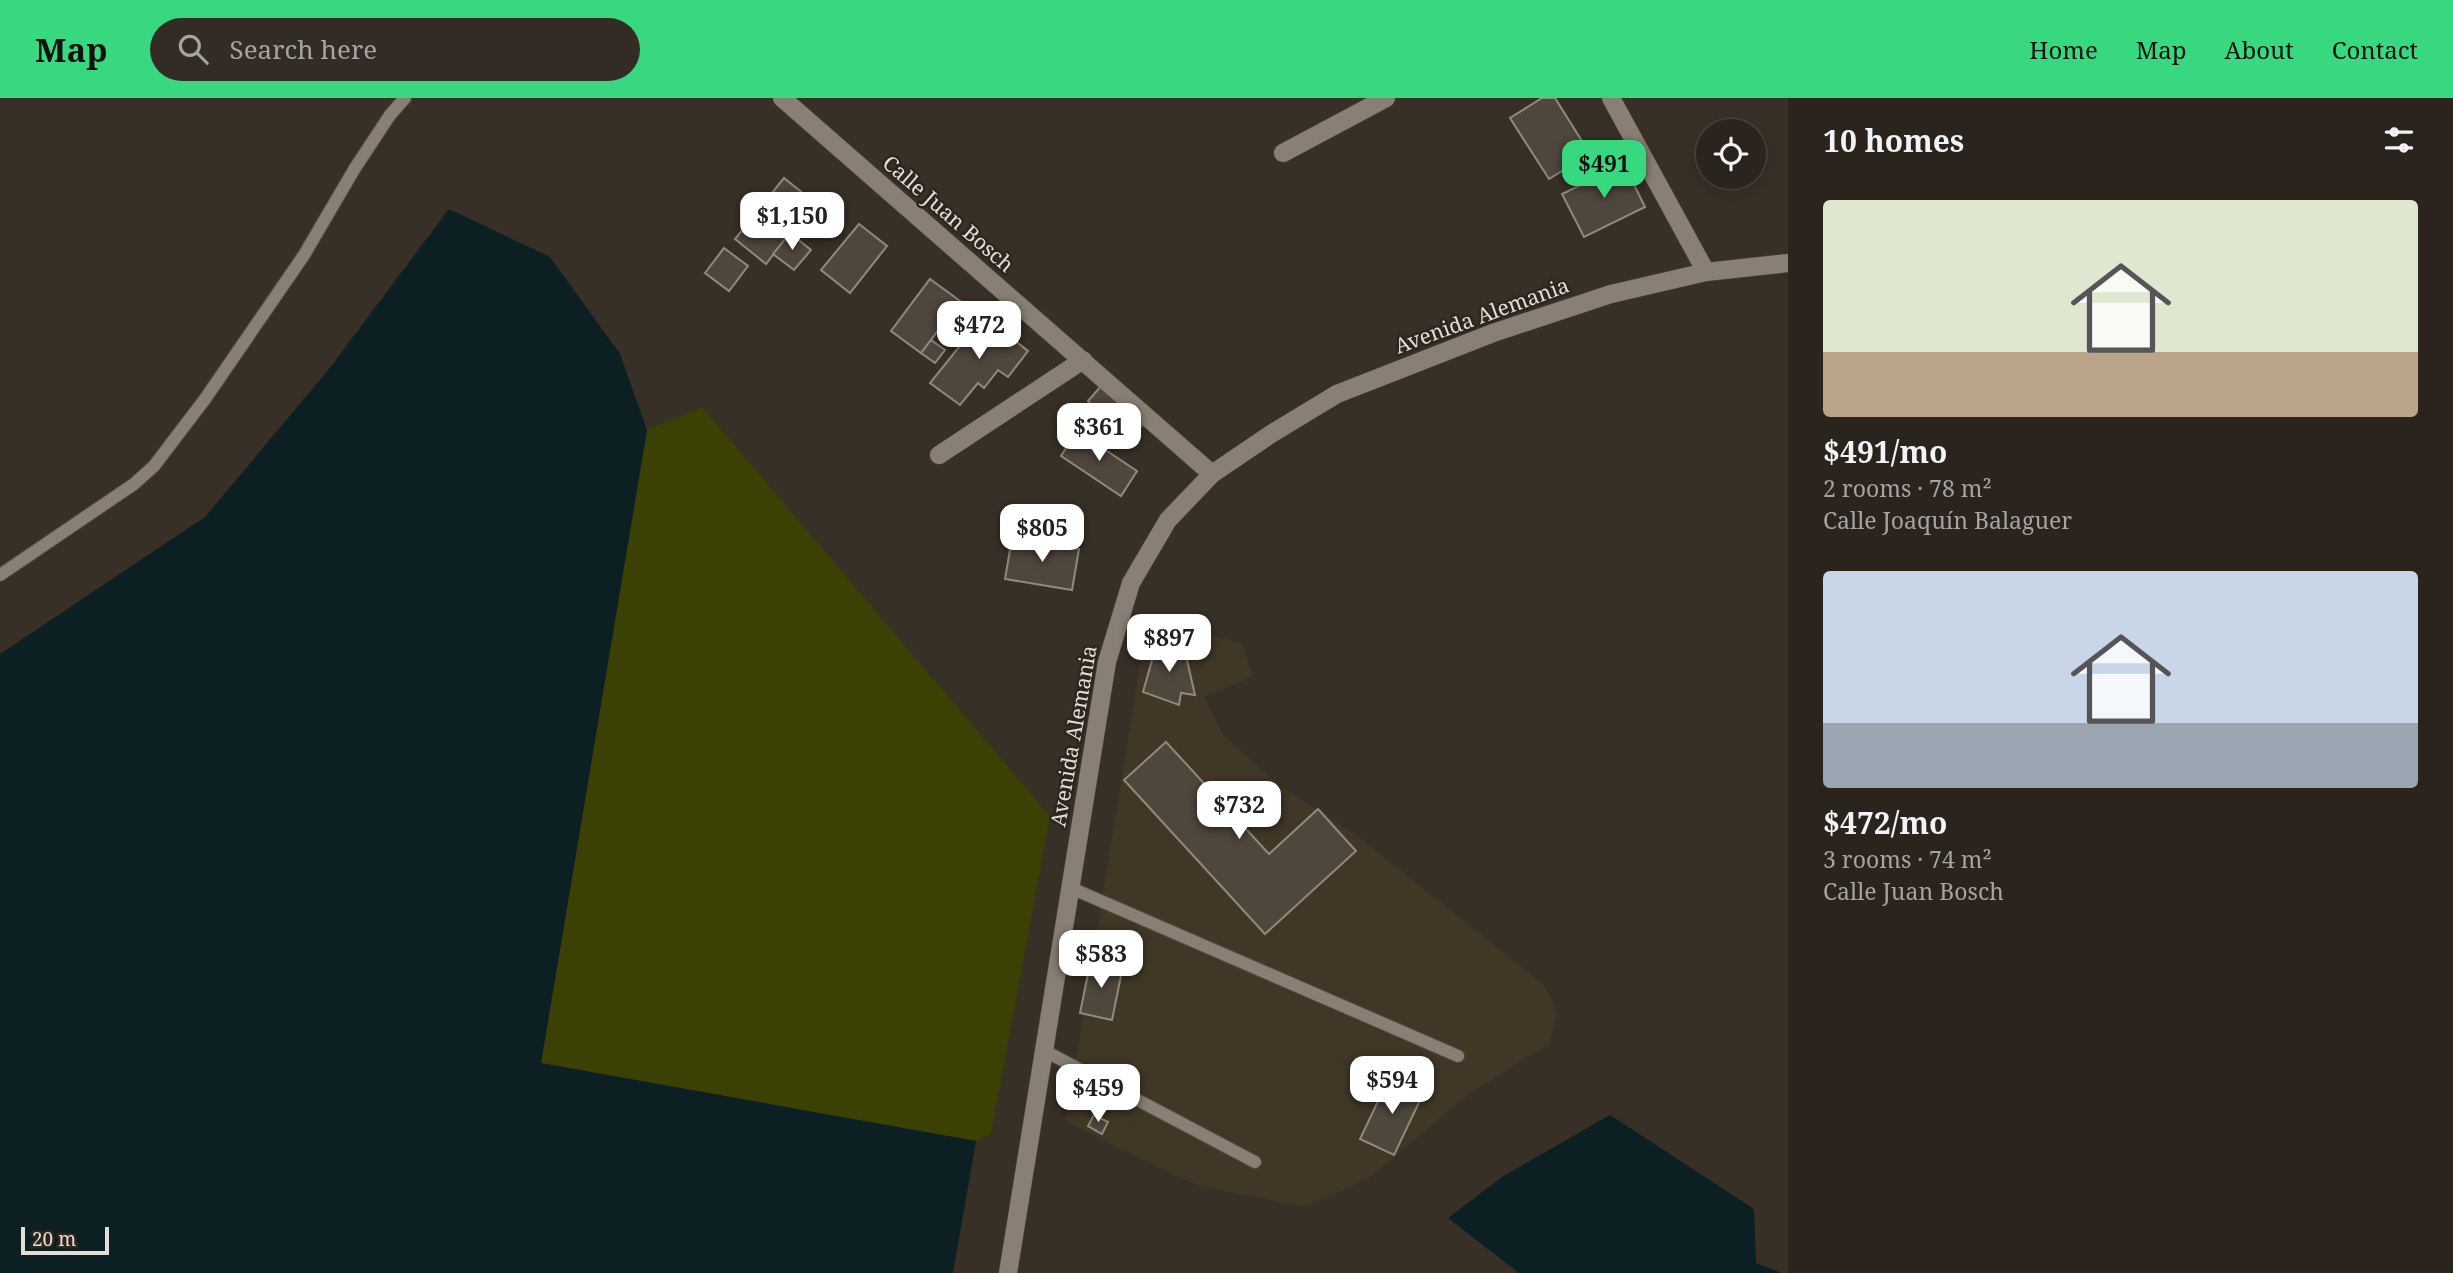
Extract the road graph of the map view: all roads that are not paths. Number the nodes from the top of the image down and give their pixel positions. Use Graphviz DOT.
graph roads {
  1 [pos="405,98"];
  2 [pos="782,98"];
  3 [pos="1386,98"];
  4 [pos="1611,98"];
  5 [pos="1283,153"];
  6 [pos="1788,263"];
  7 [pos="1706,272"];
  8 [pos="1083,360"];
  9 [pos="939,455"];
  10 [pos="1212,474"];
  11 [pos="0,575"];
  12 [pos="1071,888"];
  13 [pos="1045,1051"];
  14 [pos="1458,1056"];
  15 [pos="1255,1162"];
  16 [pos="1009,1273"];
  1 -- 11 [label="lane"];
  2 -- 8 [label="street, Calle Juan Bosch"];
  3 -- 5 [label="street"];
  4 -- 7 [label="street"];
  6 -- 7 [label="street, Avenida Alemania"];
  7 -- 10 [label="street, Avenida Alemania"];
  8 -- 9 [label="street"];
  8 -- 10 [label="street, Calle Juan Bosch"];
  10 -- 12 [label="street, Avenida Alemania"];
  12 -- 13 [label="street, Avenida Alemania"];
  12 -- 14 [label="lane"];
  13 -- 15 [label="lane"];
  13 -- 16 [label="street, Avenida Alemania"];
}
